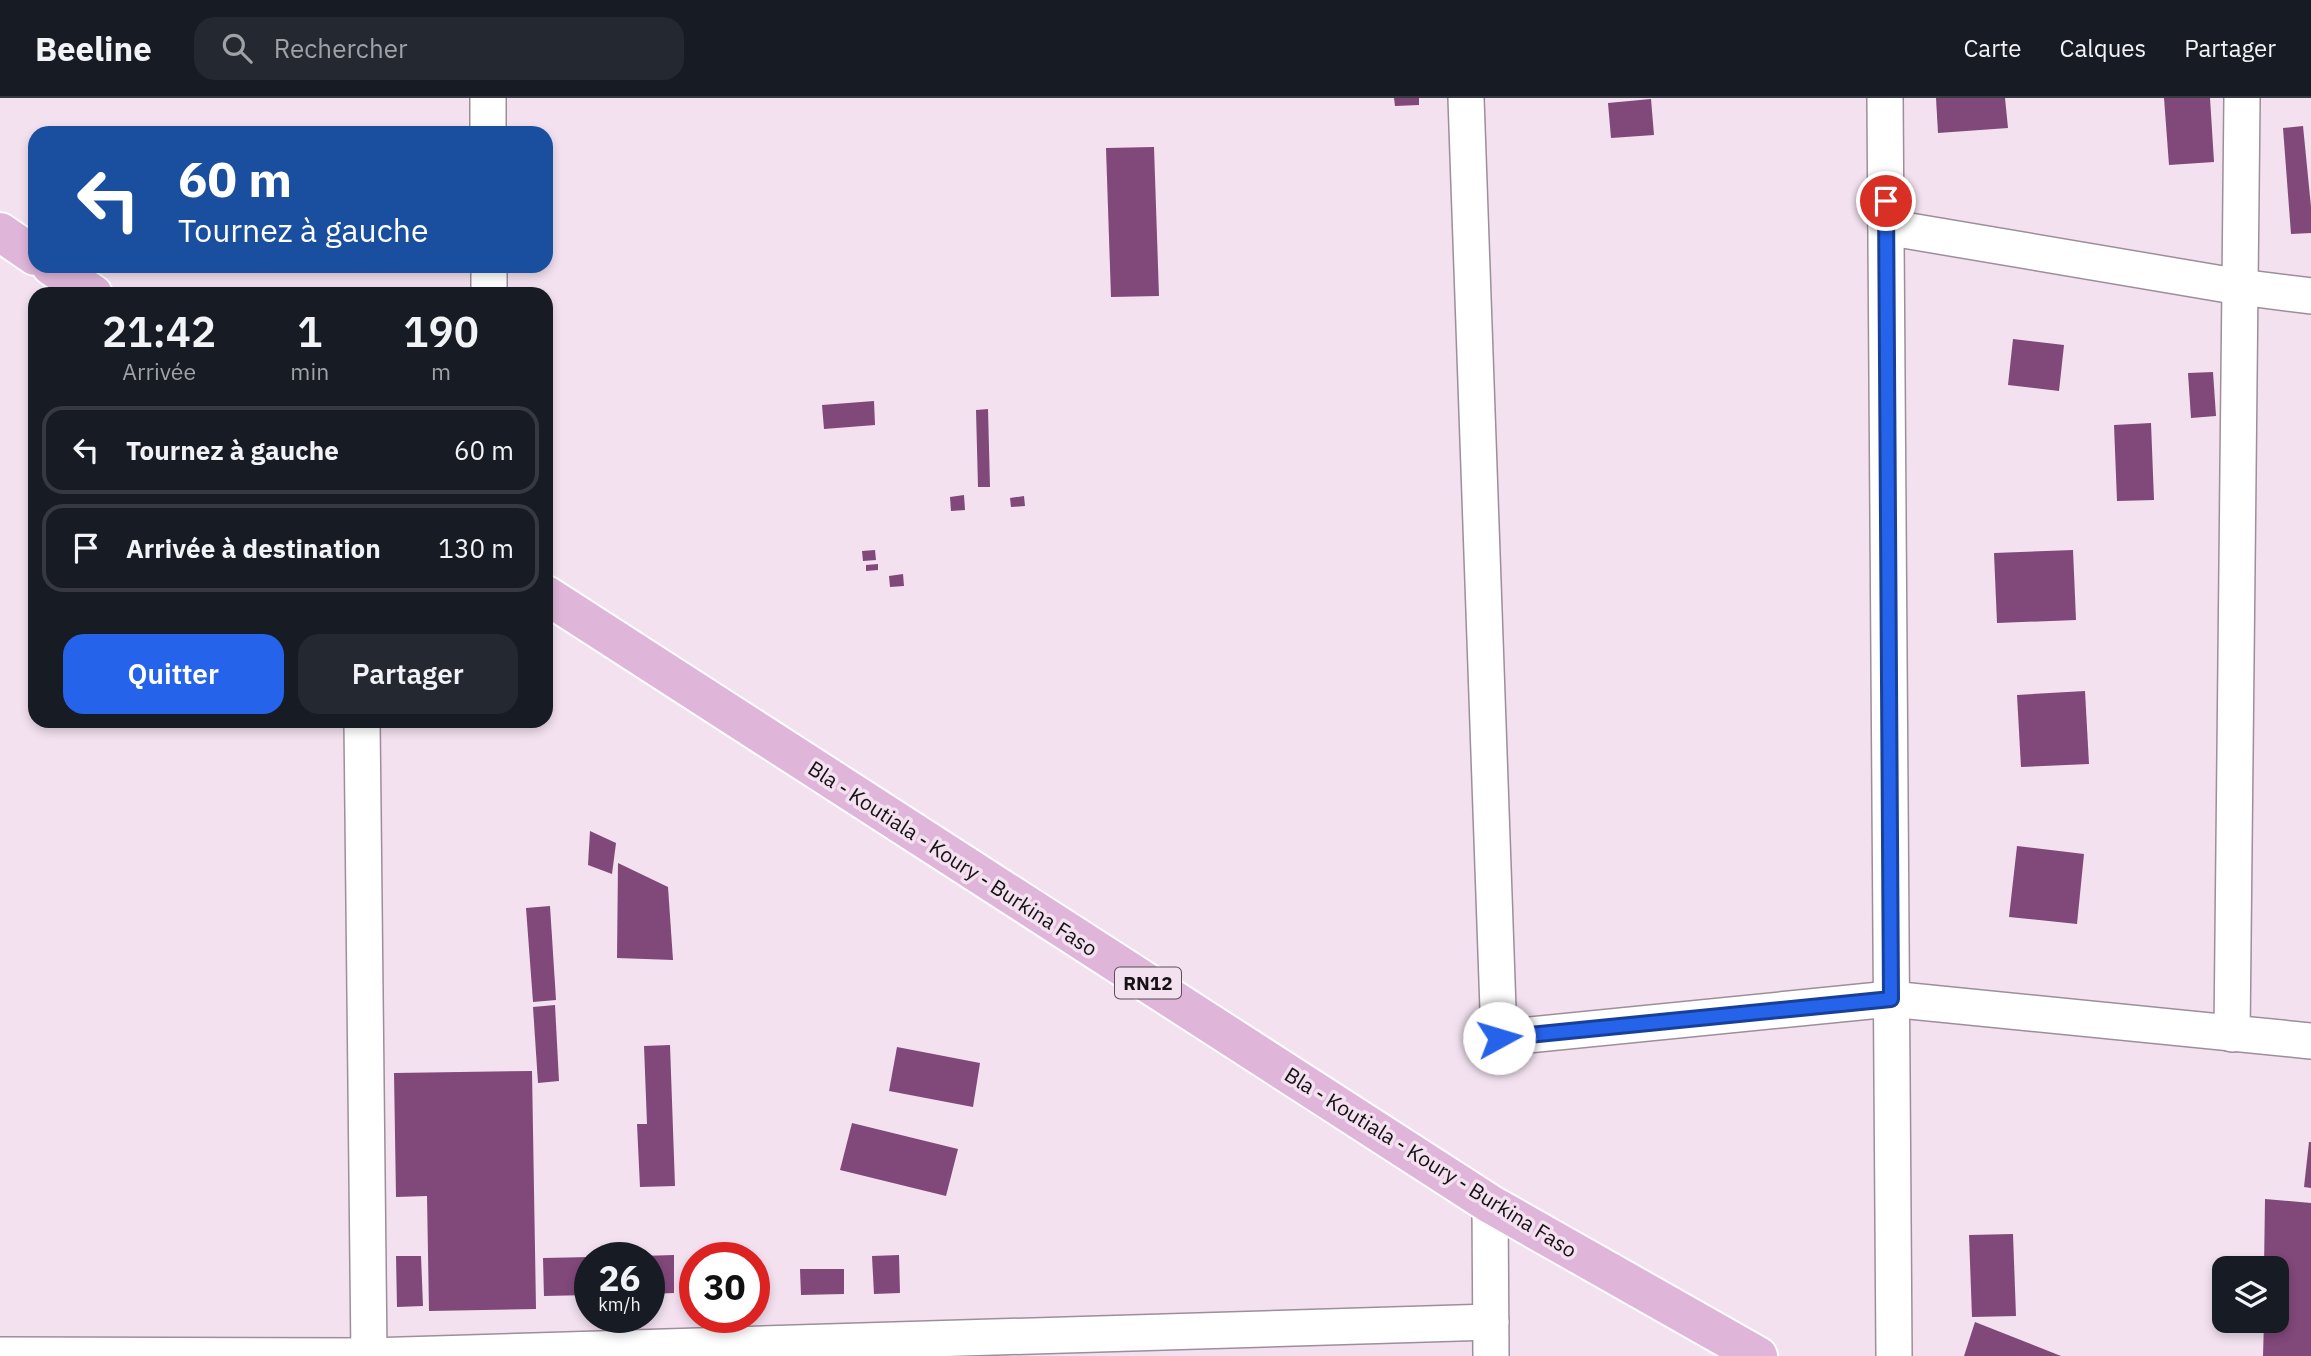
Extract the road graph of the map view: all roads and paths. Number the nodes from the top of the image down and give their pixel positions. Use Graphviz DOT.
graph roads {
  1 [pos="488,98"];
  2 [pos="1466,98"];
  3 [pos="1885,98"];
  4 [pos="2242,98"];
  5 [pos="488,126"];
  6 [pos="1886,227"];
  7 [pos="0,232"];
  8 [pos="28,251"];
  9 [pos="62,273"];
  10 [pos="82,287"];
  11 [pos="2240,287"];
  12 [pos="2311,296"];
  13 [pos="553,600"];
  14 [pos="362,728"];
  15 [pos="1891,999"];
  16 [pos="2232,1034"];
  17 [pos="2311,1041"];
  18 [pos="1490,1204"];
  19 [pos="1491,1339"];
  20 [pos="0,1355"];
  21 [pos="369,1356"];
  22 [pos="1758,1356"];
  23 [pos="1894,1356"];
  1 -- 5 [label="street"];
  2 -- 15 [label="street"];
  3 -- 6 [label="street"];
  4 -- 11 [label="street"];
  6 -- 11 [label="street"];
  6 -- 15 [label="street"];
  7 -- 8 [label="main road"];
  9 -- 10 [label="main road"];
  11 -- 12 [label="street"];
  11 -- 16 [label="street"];
  13 -- 18 [label="main road, Bla - Koutiala - Koury - Burkina Faso / RN12"];
  14 -- 21 [label="street"];
  15 -- 16 [label="street"];
  15 -- 23 [label="street"];
  16 -- 17 [label="street"];
  18 -- 19 [label="street"];
  18 -- 22 [label="main road, Bla - Koutiala - Koury - Burkina Faso / RN12"];
  19 -- 21 [label="street"];
  20 -- 21 [label="street"];
}
